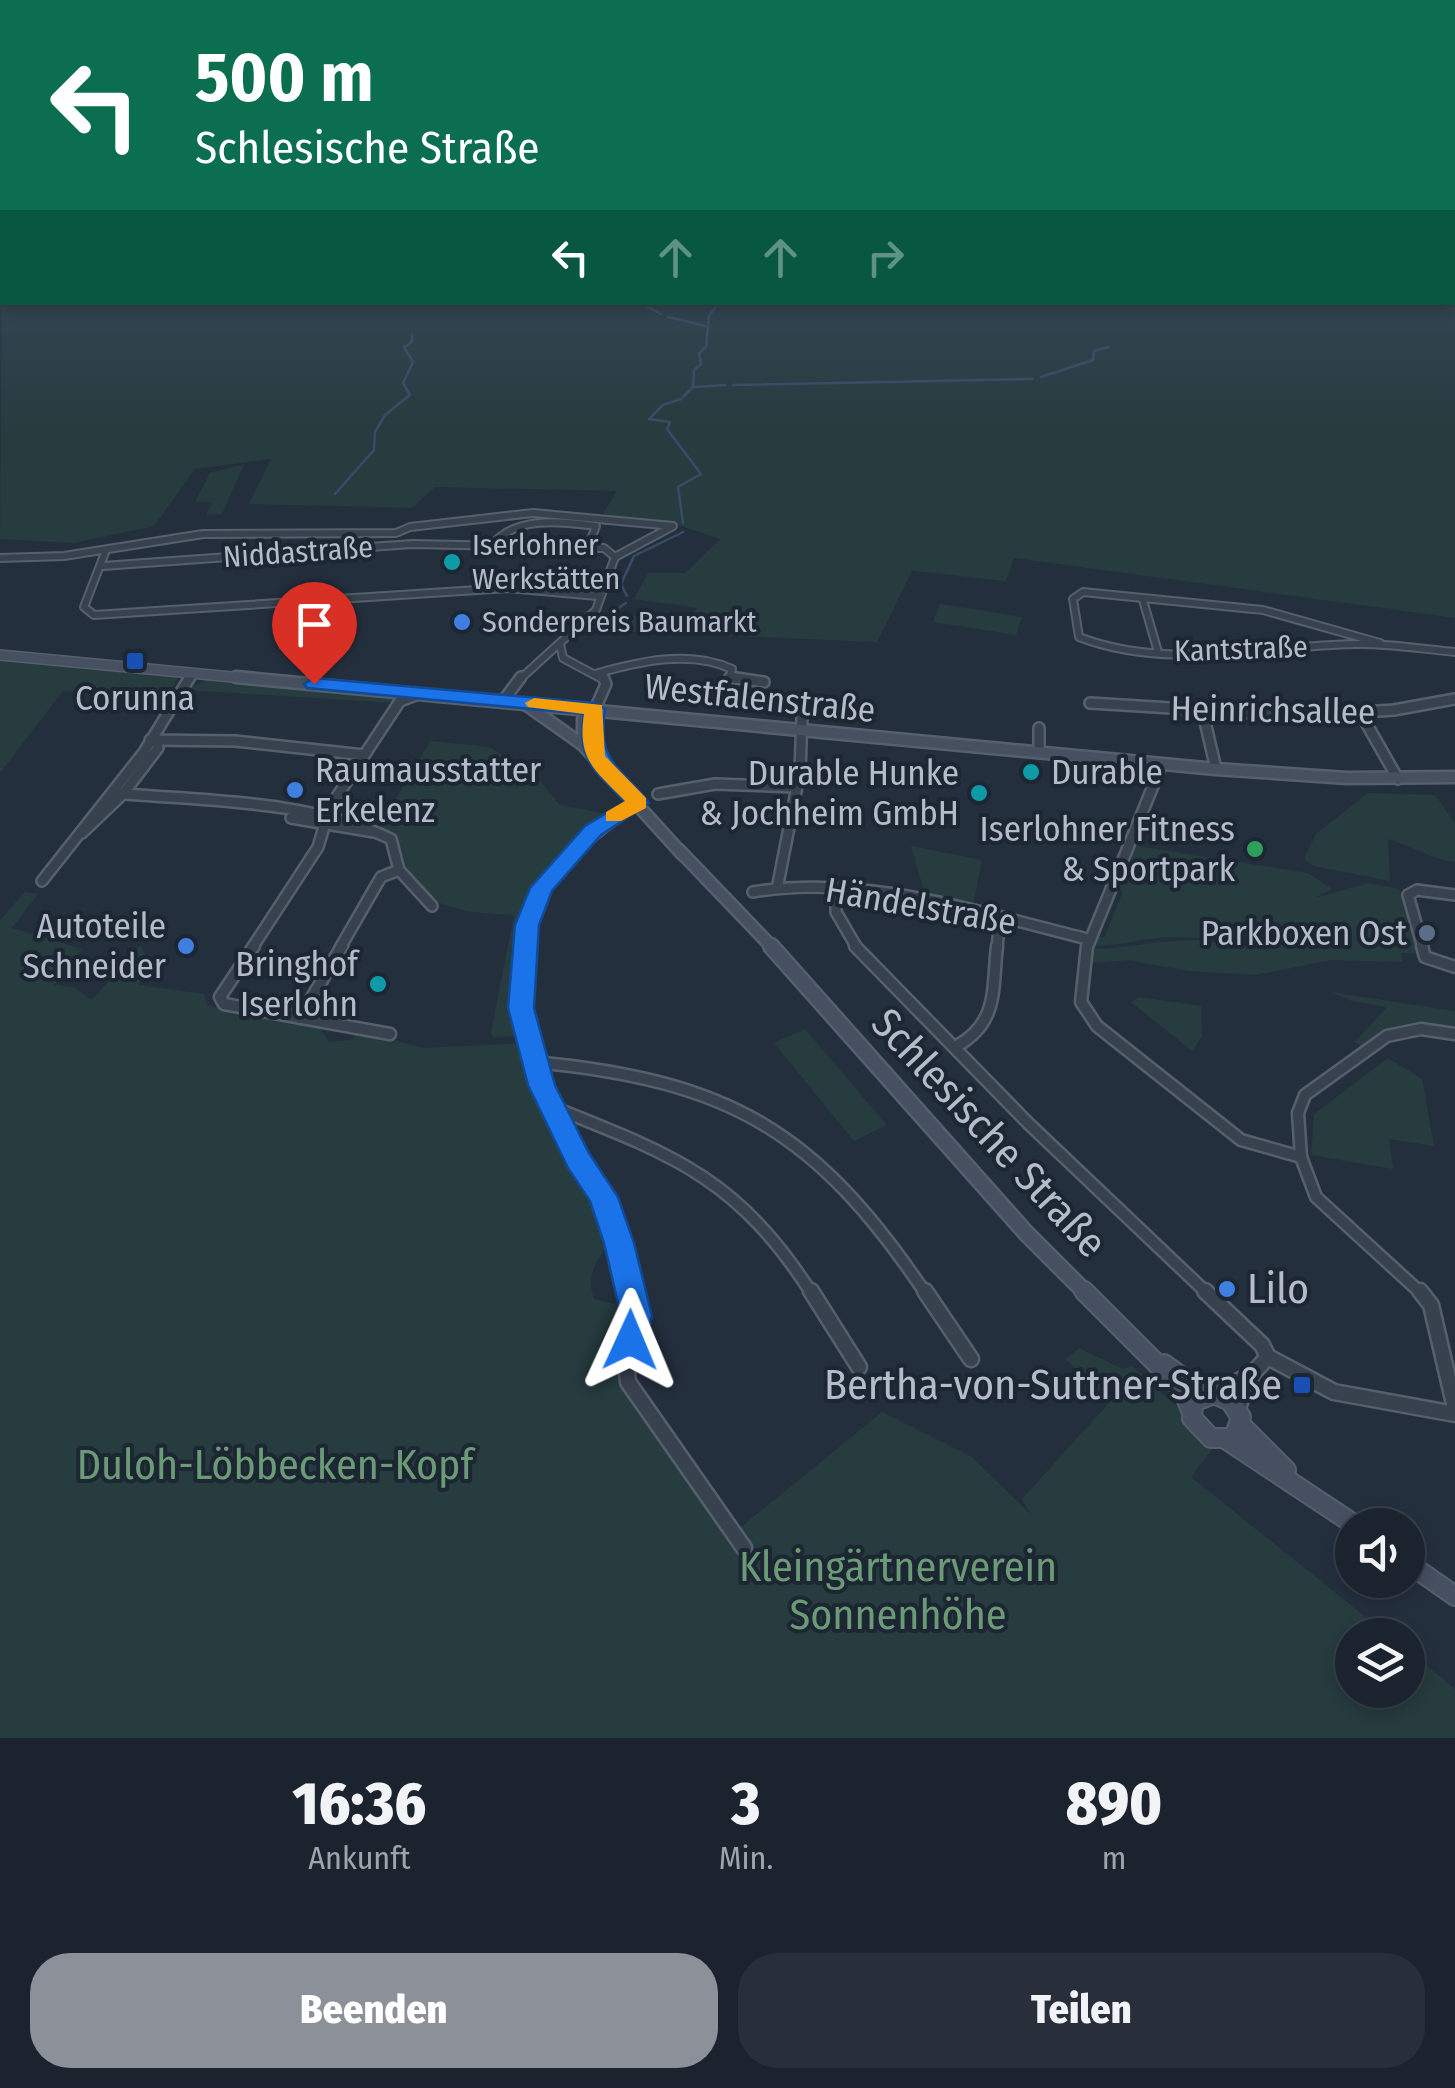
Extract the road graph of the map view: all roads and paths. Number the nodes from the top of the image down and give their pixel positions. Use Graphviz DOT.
graph roads {
  1 [pos="396,533"];
  2 [pos="493,544"];
  3 [pos="388,546"];
  4 [pos="588,547"];
  5 [pos="106,550"];
  6 [pos="616,557"];
  7 [pos="1,559"];
  8 [pos="102,566"];
  9 [pos="597,596"];
  10 [pos="1143,600"];
  11 [pos="563,642"];
  12 [pos="1380,643"];
  13 [pos="1158,652"];
  14 [pos="1455,652"];
  15 [pos="0,655"];
  16 [pos="563,658"];
  17 [pos="542,660"];
  18 [pos="193,673"];
  19 [pos="594,674"];
  20 [pos="764,682"];
  21 [pos="392,691"];
  22 [pos="422,693"];
  23 [pos="1455,699"];
  24 [pos="503,701"];
  25 [pos="400,702"];
  26 [pos="520,702"];
  27 [pos="1090,703"];
  28 [pos="595,709"];
  29 [pos="1203,713"];
  30 [pos="1361,714"];
  31 [pos="802,716"];
  32 [pos="1038,728"];
  33 [pos="807,730"];
  34 [pos="153,740"];
  35 [pos="583,746"];
  36 [pos="1038,751"];
  37 [pos="364,755"];
  38 [pos="595,758"];
  39 [pos="1162,764"];
  40 [pos="1216,769"];
  41 [pos="1455,777"];
  42 [pos="1398,779"];
  43 [pos="796,787"];
  44 [pos="112,793"];
  45 [pos="123,794"];
  46 [pos="658,794"];
  47 [pos="638,803"];
  48 [pos="325,823"];
  49 [pos="74,839"];
  50 [pos="399,870"];
  51 [pos="42,881"];
  52 [pos="778,884"];
  53 [pos="836,890"];
  54 [pos="753,892"];
  55 [pos="1455,895"];
  56 [pos="432,906"];
  57 [pos="1000,918"];
  58 [pos="1088,939"];
  59 [pos="1455,967"];
  60 [pos="300,1018"];
  61 [pos="390,1034"];
  62 [pos="1455,1034"];
  63 [pos="957,1046"];
  64 [pos="535,1062"];
  65 [pos="550,1106"];
  66 [pos="1301,1157"];
  67 [pos="1268,1356"];
  68 [pos="1153,1358"];
  69 [pos="971,1360"];
  70 [pos="860,1368"];
  71 [pos="1252,1374"];
  72 [pos="1209,1394"];
  73 [pos="1191,1410"];
  74 [pos="1455,1410"];
  75 [pos="1240,1418"];
  76 [pos="1228,1440"];
  77 [pos="1315,1496"];
  78 [pos="1335,1510"];
  79 [pos="744,1548"];
  80 [pos="1425,1576"];
  81 [pos="1455,1596"];
  1 -- 3 [label="street"];
  1 -- 5 [label="street"];
  1 -- 6 [label="street"];
  2 -- 3 [label="street, Niddastraße"];
  2 -- 4 [label="street, Niddastraße"];
  2 -- 4 [label="street, Niddastraße"];
  3 -- 8 [label="street, Niddastraße"];
  4 -- 6 [label="street, Niddastraße"];
  5 -- 7 [label="street"];
  5 -- 8 [label="street"];
  6 -- 9 [label="street"];
  8 -- 9 [label="street"];
  9 -- 11 [label="street"];
  10 -- 12 [label="street"];
  10 -- 13 [label="street"];
  10 -- 13 [label="street, Kantstraße"];
  11 -- 16 [label="street"];
  11 -- 17 [label="street"];
  12 -- 13 [label="street, Kantstraße"];
  12 -- 14 [label="street, Kantstraße"];
  15 -- 18 [label="main road, Westfalenstraße"];
  16 -- 17 [label="street"];
  16 -- 19 [label="street"];
  17 -- 24 [label="street"];
  18 -- 21 [label="main road, Westfalenstraße"];
  18 -- 34 [label="street"];
  19 -- 20 [label="street"];
  19 -- 28 [label="street"];
  21 -- 22 [label="main road, Westfalenstraße"];
  21 -- 25 [label="street"];
  22 -- 24 [label="main road, Westfalenstraße"];
  22 -- 25 [label="street"];
  23 -- 30 [label="street, Heinrichsallee"];
  24 -- 26 [label="main road, Westfalenstraße"];
  25 -- 37 [label="street"];
  26 -- 28 [label="main road, Westfalenstraße"];
  26 -- 35 [label="main road, Schlesische Straße"];
  27 -- 29 [label="street, Heinrichsallee"];
  28 -- 33 [label="main road, Westfalenstraße"];
  28 -- 35 [label="main road"];
  28 -- 38 [label="main road"];
  29 -- 30 [label="street, Heinrichsallee"];
  29 -- 40 [label="street"];
  30 -- 42 [label="street"];
  31 -- 33 [label="street"];
  32 -- 36 [label="street"];
  33 -- 36 [label="main road, Westfalenstraße"];
  33 -- 43 [label="street"];
  34 -- 37 [label="street"];
  34 -- 44 [label="street"];
  34 -- 45 [label="street"];
  35 -- 38 [label="main road, Schlesische Straße"];
  36 -- 39 [label="main road, Westfalenstraße"];
  37 -- 48 [label="street"];
  38 -- 47 [label="main road, Schlesische Straße"];
  39 -- 40 [label="main road, Westfalenstraße"];
  39 -- 58 [label="street"];
  40 -- 42 [label="main road, Westfalenstraße"];
  41 -- 42 [label="main road, Westfalenstraße"];
  43 -- 46 [label="street"];
  43 -- 52 [label="street"];
  44 -- 45 [label="street"];
  44 -- 49 [label="street"];
  45 -- 48 [label="street"];
  45 -- 49 [label="street"];
  47 -- 64 [label="street"];
  47 -- 68 [label="main road, Schlesische Straße"];
  48 -- 50 [label="street"];
  48 -- 60 [label="street"];
  49 -- 51 [label="street"];
  50 -- 56 [label="street"];
  50 -- 60 [label="street"];
  52 -- 53 [label="street, Händelstraße"];
  52 -- 54 [label="street, Händelstraße"];
  53 -- 57 [label="street, Händelstraße"];
  53 -- 63 [label="street"];
  55 -- 59 [label="street"];
  57 -- 58 [label="street, Händelstraße"];
  57 -- 63 [label="street"];
  58 -- 66 [label="street"];
  60 -- 61 [label="street"];
  62 -- 66 [label="street"];
  63 -- 67 [label="street"];
  64 -- 65 [label="street"];
  64 -- 69 [label="street"];
  65 -- 70 [label="street"];
  65 -- 79 [label="street"];
  66 -- 74 [label="street"];
  67 -- 71 [label="street"];
  67 -- 74 [label="street"];
  68 -- 72 [label="main road, Schlesische Straße"];
  68 -- 73 [label="main road, Schlesische Straße"];
  71 -- 72 [label="street"];
  71 -- 75 [label="street"];
  72 -- 73 [label="main road"];
  72 -- 75 [label="main road, Schlesische Straße"];
  73 -- 76 [label="main road, Schlesische Straße"];
  75 -- 76 [label="main road"];
  75 -- 77 [label="main road"];
  76 -- 77 [label="main road"];
  77 -- 78 [label="main road"];
  80 -- 81 [label="main road"];
}
